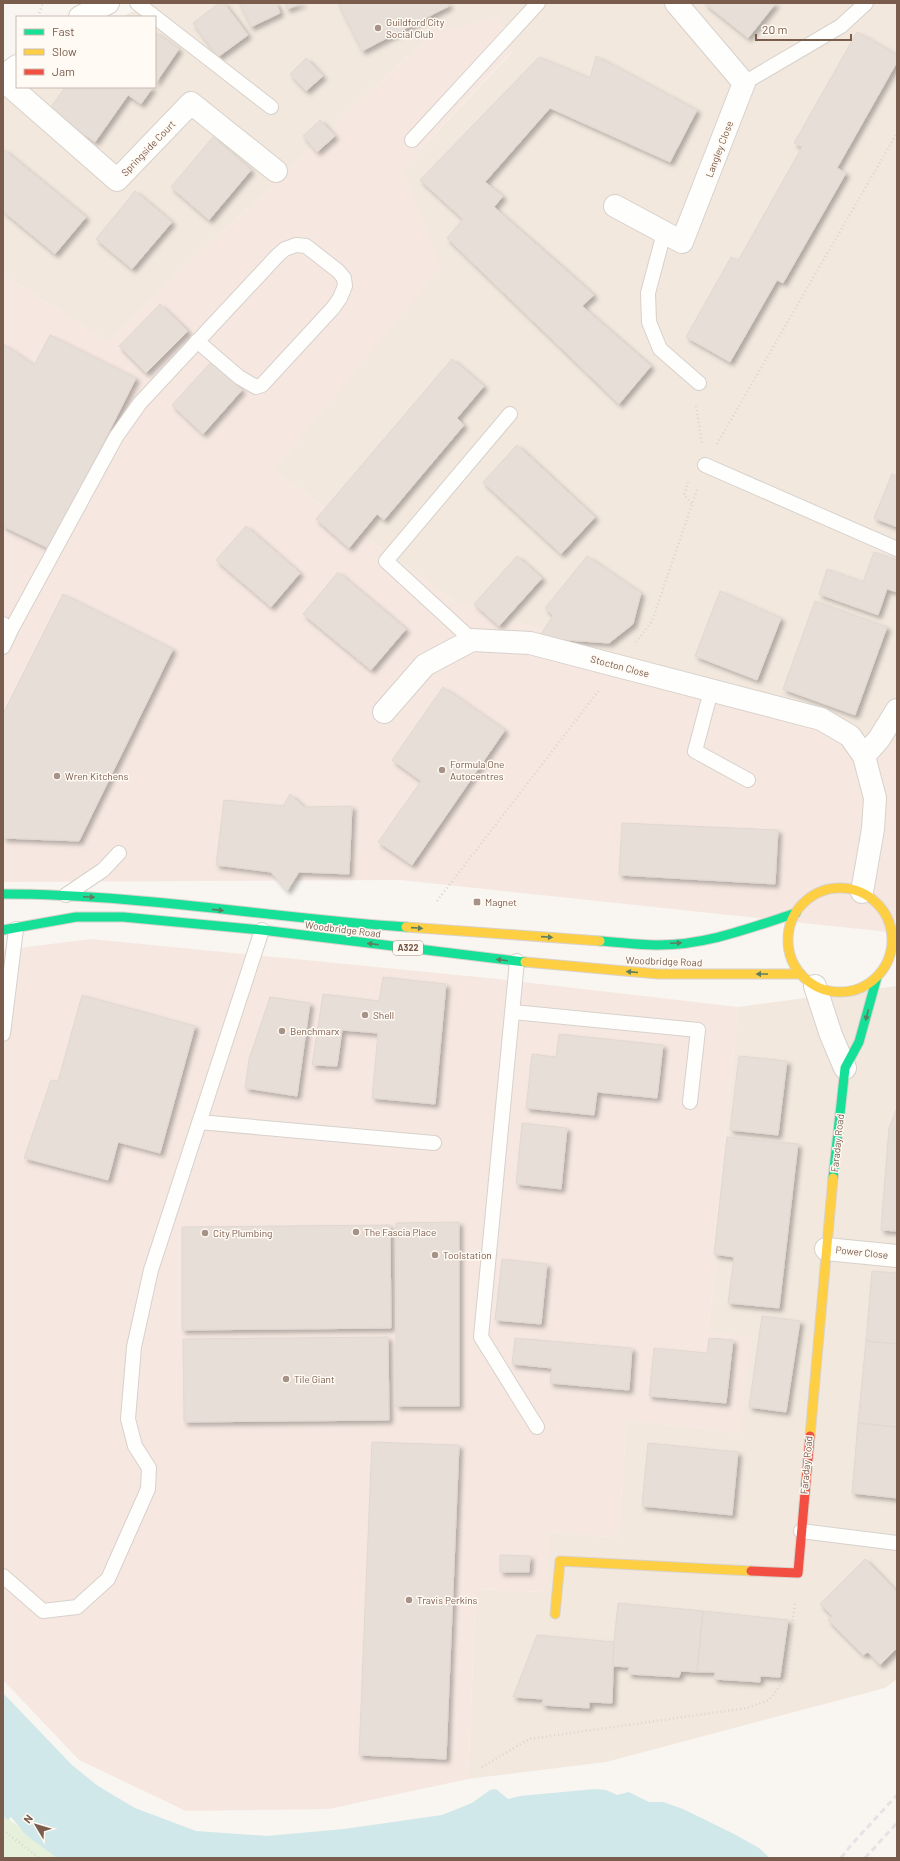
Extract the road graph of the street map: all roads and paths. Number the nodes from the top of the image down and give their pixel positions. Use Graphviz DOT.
graph roads {
  1 [pos="43,3"];
  2 [pos="108,3"];
  3 [pos="137,3"];
  4 [pos="538,3"];
  5 [pos="676,3"];
  6 [pos="866,3"];
  7 [pos="81,11"];
  8 [pos="38,16"];
  9 [pos="154,16"];
  10 [pos="156,18"];
  11 [pos="16,67"];
  12 [pos="3,76"];
  13 [pos="3,80"];
  14 [pos="744,83"];
  15 [pos="271,107"];
  16 [pos="897,134"];
  17 [pos="412,140"];
  18 [pos="276,171"];
  19 [pos="615,206"];
  20 [pos="664,233"];
  21 [pos="197,341"];
  22 [pos="699,383"];
  23 [pos="510,414"];
  24 [pos="705,465"];
  25 [pos="897,549"];
  26 [pos="7,627"];
  27 [pos="472,640"];
  28 [pos="3,646"];
  29 [pos="618,666"];
  30 [pos="711,691"];
  31 [pos="897,710"];
  32 [pos="384,712"];
  33 [pos="864,756"];
  34 [pos="748,780"];
  35 [pos="119,853"];
  36 [pos="862,892"];
  37 [pos="3,894"];
  38 [pos="64,896"];
  39 [pos="796,913"];
  40 [pos="887,916"];
  41 [pos="897,918"];
  42 [pos="416,928"];
  43 [pos="10,930"];
  44 [pos="262,930"];
  45 [pos="517,961"];
  46 [pos="887,964"];
  47 [pos="897,964"];
  48 [pos="877,977"];
  49 [pos="808,980"];
  50 [pos="513,1012"];
  51 [pos="3,1034"];
  52 [pos="846,1068"];
  53 [pos="690,1102"];
  54 [pos="199,1122"];
  55 [pos="434,1143"];
  56 [pos="826,1248"];
  57 [pos="897,1256"];
  58 [pos="537,1427"];
  59 [pos="801,1531"];
  60 [pos="897,1543"];
  61 [pos="798,1573"];
  62 [pos="3,1576"];
  63 [pos="555,1614"];
  64 [pos="482,1767"];
  65 [pos="3,1830"];
  66 [pos="39,1858"];
  1 -- 8 [label="path"];
  2 -- 7 [label="street"];
  3 -- 9 [label="lane"];
  4 -- 17 [label="lane"];
  5 -- 14 [label="street"];
  6 -- 14 [label="lane"];
  10 -- 15 [label="lane"];
  11 -- 12 [label="street"];
  13 -- 18 [label="street, Springside Court"];
  14 -- 20 [label="street, Langley Close"];
  16 -- 24 [label="path"];
  19 -- 20 [label="street, Langley Close"];
  20 -- 22 [label="lane"];
  21 -- 21 [label="lane"];
  21 -- 26 [label="lane"];
  22 -- 24 [label="path"];
  23 -- 27 [label="lane"];
  24 -- 25 [label="lane"];
  24 -- 29 [label="path"];
  26 -- 28 [label="lane"];
  27 -- 29 [label="street, Stocton Close"];
  27 -- 32 [label="street"];
  29 -- 30 [label="street, Stocton Close"];
  29 -- 42 [label="path"];
  30 -- 33 [label="street, Stocton Close"];
  30 -- 34 [label="lane"];
  31 -- 33 [label="street"];
  33 -- 36 [label="street, Stocton Close"];
  35 -- 38 [label="lane"];
  36 -- 39 [label="main road, Woodbridge Road"];
  36 -- 40 [label="main road, Woodbridge Road"];
  37 -- 38 [label="main road, Woodbridge Road / A322"];
  38 -- 42 [label="main road, Woodbridge Road / A322, one-way"];
  42 -- 39 [label="main road, Woodbridge Road / A322, one-way"];
  39 -- 49 [label="main road, Woodbridge Road"];
  40 -- 41 [label="main road"];
  40 -- 46 [label="main road, Woodbridge Road"];
  43 -- 44 [label="main road, Woodbridge Road / A322"];
  43 -- 51 [label="lane"];
  45 -- 44 [label="main road, Woodbridge Road / A322, one-way"];
  44 -- 54 [label="lane"];
  49 -- 45 [label="main road, Woodbridge Road / A322, one-way"];
  45 -- 50 [label="lane"];
  46 -- 47 [label="main road"];
  46 -- 48 [label="main road, Woodbridge Road"];
  48 -- 49 [label="main road, Woodbridge Road"];
  48 -- 52 [label="main road, Faraday Road, one-way"];
  49 -- 52 [label="street"];
  50 -- 53 [label="lane"];
  50 -- 58 [label="lane"];
  52 -- 56 [label="main road, Faraday Road"];
  54 -- 55 [label="lane"];
  54 -- 62 [label="lane"];
  56 -- 57 [label="street, Power Close"];
  56 -- 59 [label="main road, Faraday Road"];
  59 -- 60 [label="lane"];
  59 -- 61 [label="main road, Faraday Road"];
  61 -- 63 [label="main road"];
  61 -- 64 [label="path"];
  65 -- 66 [label="path"];
}
